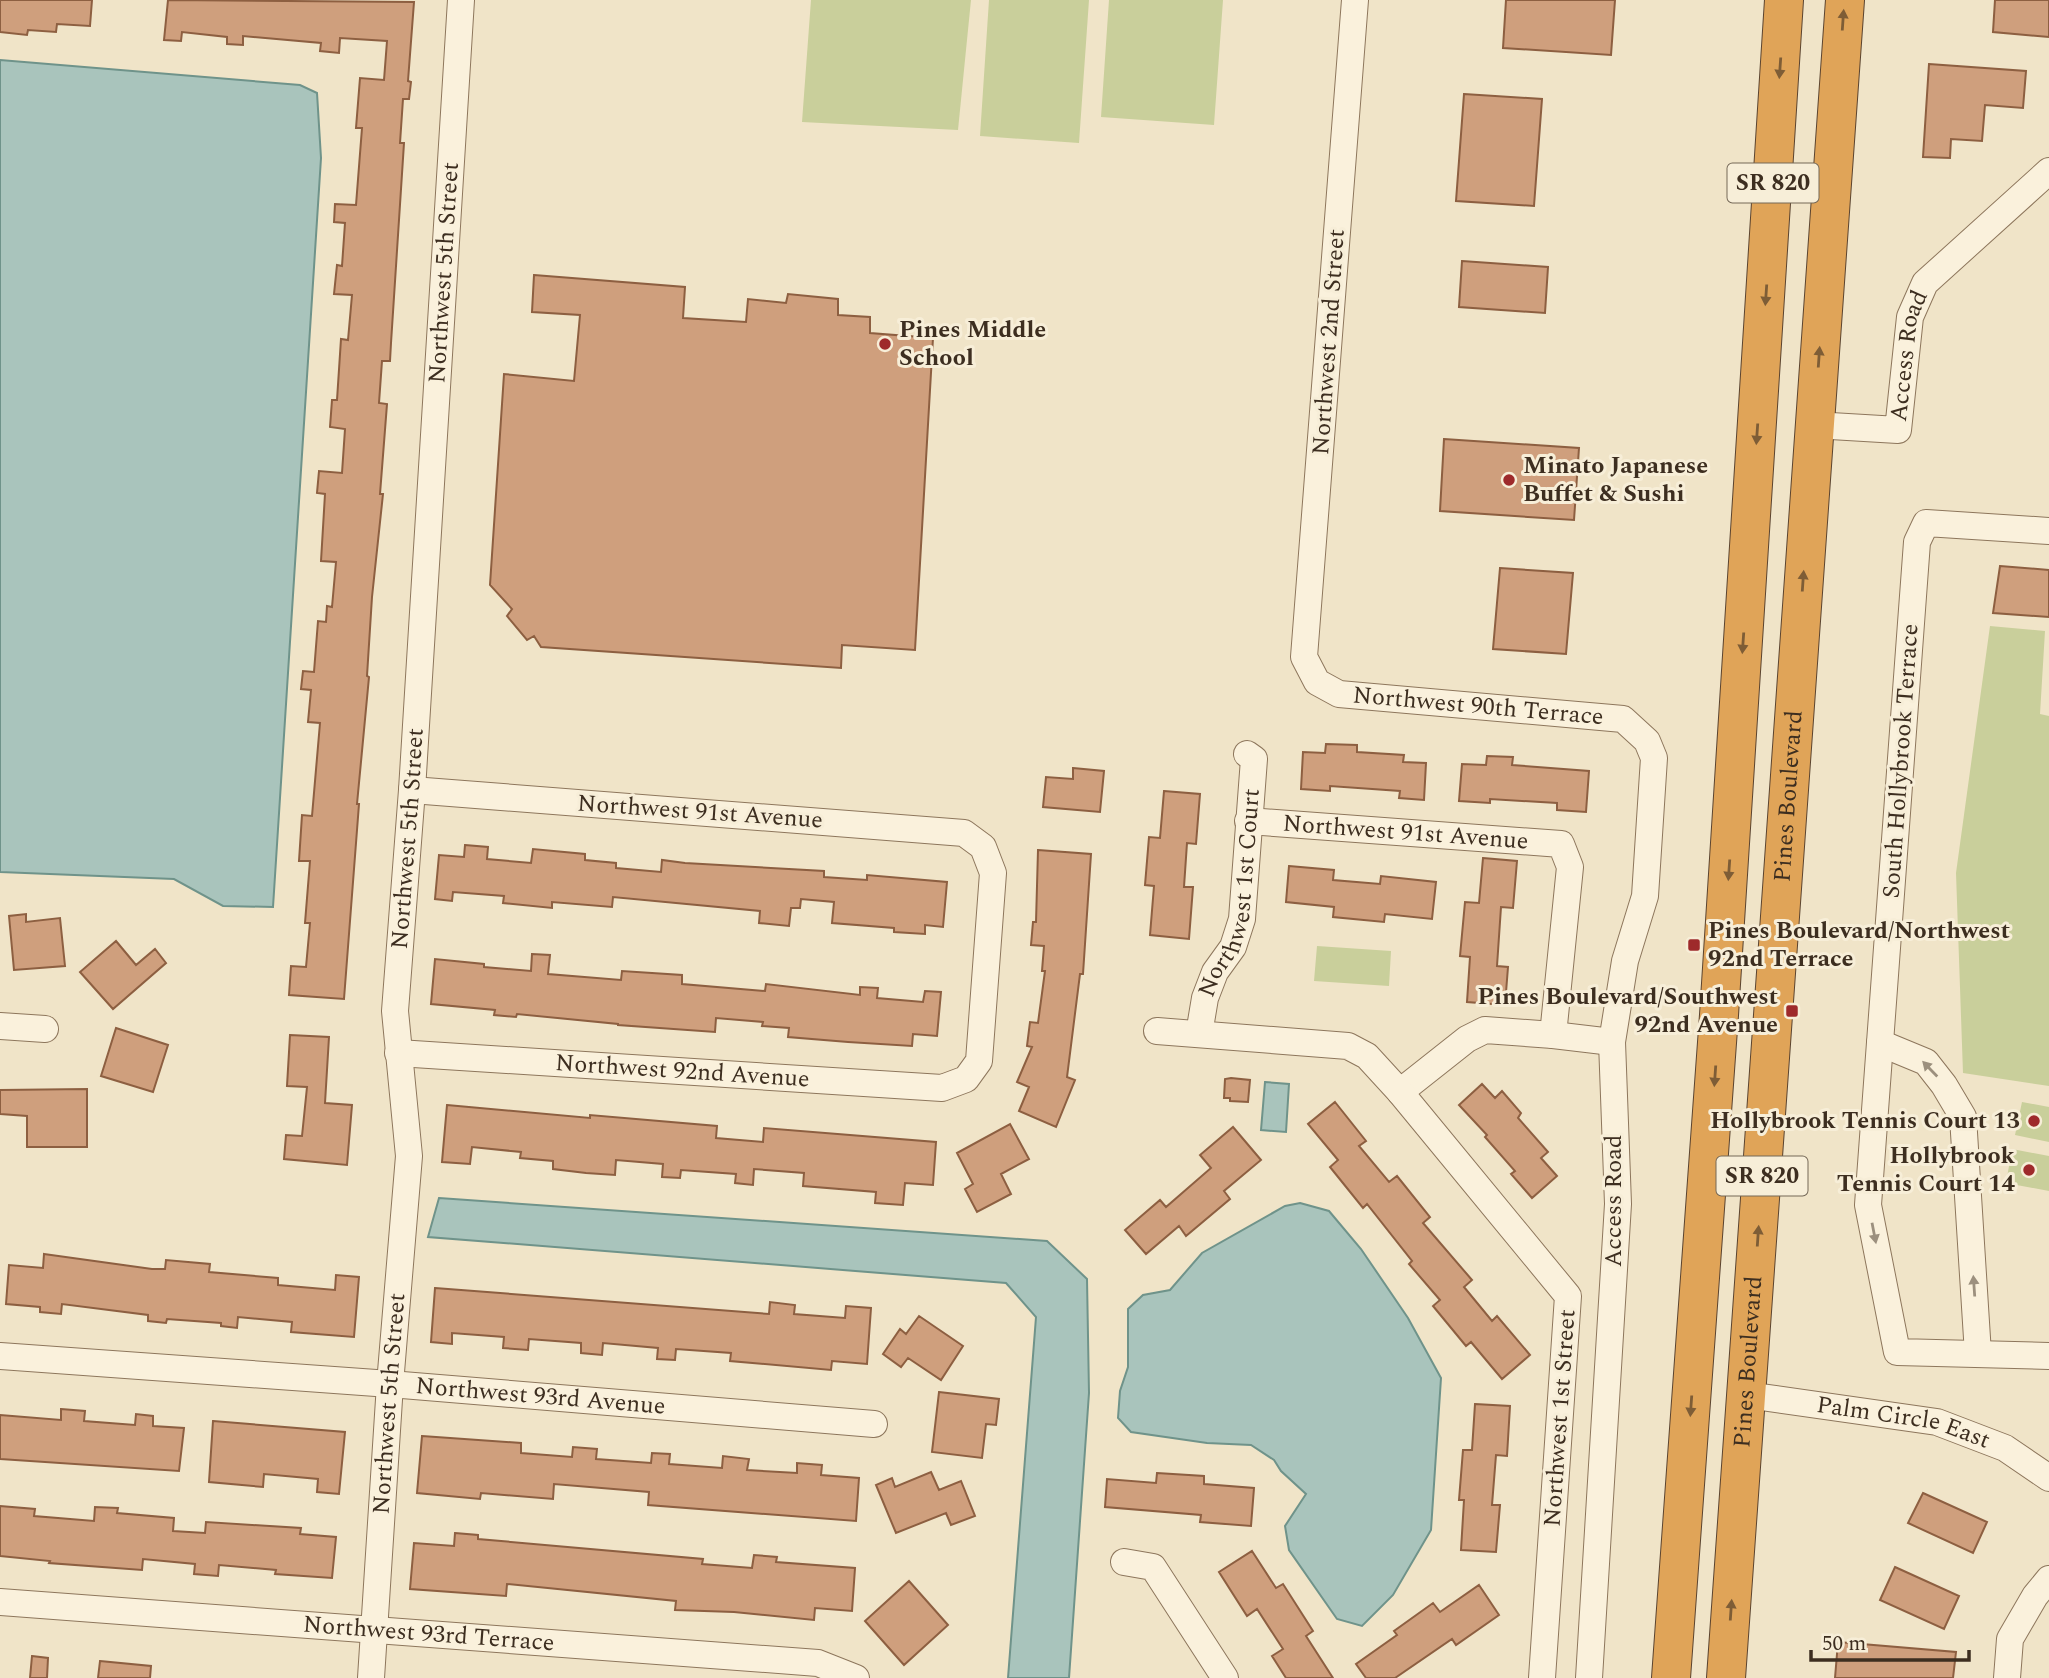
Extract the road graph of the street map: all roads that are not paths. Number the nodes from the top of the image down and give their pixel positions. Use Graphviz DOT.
graph roads {
  1 [pos="461,0"];
  2 [pos="1355,0"];
  3 [pos="1784,0"];
  4 [pos="1845,0"];
  5 [pos="2049,171"];
  6 [pos="1814,425"];
  7 [pos="2049,531"];
  8 [pos="1748,575"];
  9 [pos="1317,682"];
  10 [pos="1639,732"];
  11 [pos="1248,754"];
  12 [pos="412,790"];
  13 [pos="1248,821"];
  14 [pos="1778,954"];
  15 [pos="0,1026"];
  16 [pos="45,1029"];
  17 [pos="1157,1031"];
  18 [pos="1199,1034"];
  19 [pos="1553,1035"];
  20 [pos="1612,1042"];
  21 [pos="1880,1043"];
  22 [pos="398,1053"];
  23 [pos="966,1079"];
  24 [pos="1401,1093"];
  25 [pos="1702,1264"];
  26 [pos="1978,1354"];
  27 [pos="0,1356"];
  28 [pos="2049,1356"];
  29 [pos="390,1384"];
  30 [pos="1747,1395"];
  31 [pos="874,1424"];
  32 [pos="2049,1478"];
  33 [pos="1124,1562"];
  34 [pos="2049,1579"];
  35 [pos="0,1602"];
  36 [pos="374,1630"];
  37 [pos="1213,1674"];
  38 [pos="371,1678"];
  39 [pos="856,1678"];
  40 [pos="1542,1678"];
  41 [pos="1589,1678"];
  42 [pos="1671,1678"];
  43 [pos="1726,1678"];
  44 [pos="2007,1678"];
  1 -- 12 [label="street, Northwest 5th Street"];
  2 -- 9 [label="street, Northwest 2nd Street"];
  3 -- 8 [label="highway, SR 820, one-way"];
  6 -- 4 [label="highway, Pines Boulevard / SR 820, one-way"];
  5 -- 6 [label="street, Access Road"];
  14 -- 6 [label="highway, Pines Boulevard / SR 820, one-way"];
  7 -- 21 [label="street, South Hollybrook Terrace"];
  8 -- 14 [label="highway"];
  8 -- 25 [label="highway, SR 820, one-way"];
  9 -- 10 [label="street, Northwest 90th Terrace"];
  10 -- 20 [label="street, Access Road"];
  11 -- 13 [label="street, Northwest 1st Court"];
  12 -- 22 [label="street, Northwest 5th Street"];
  12 -- 23 [label="street, Northwest 91st Avenue"];
  13 -- 18 [label="street, Northwest 1st Court"];
  13 -- 19 [label="street, Northwest 91st Avenue"];
  30 -- 14 [label="highway, Pines Boulevard / SR 820, one-way"];
  15 -- 16 [label="street"];
  17 -- 18 [label="street"];
  18 -- 24 [label="street"];
  19 -- 20 [label="street"];
  19 -- 24 [label="street"];
  20 -- 41 [label="street, Access Road"];
  26 -- 21 [label="street, one-way"];
  21 -- 26 [label="street, South Hollybrook Terrace, one-way"];
  22 -- 23 [label="street, Northwest 92nd Avenue"];
  22 -- 29 [label="street, Northwest 5th Street"];
  24 -- 40 [label="street, Northwest 1st Street"];
  25 -- 30 [label="highway"];
  25 -- 42 [label="highway, SR 820, one-way"];
  26 -- 28 [label="street, South Hollybrook Terrace"];
  27 -- 29 [label="street, Northwest 93rd Avenue"];
  29 -- 31 [label="street, Northwest 93rd Avenue"];
  29 -- 36 [label="street, Northwest 5th Street"];
  30 -- 32 [label="street, Palm Circle East"];
  43 -- 30 [label="highway, Pines Boulevard / SR 820, one-way"];
  33 -- 37 [label="street"];
  34 -- 44 [label="street"];
  35 -- 36 [label="street, Northwest 93rd Terrace"];
  36 -- 38 [label="street, Northwest 5th Street"];
  36 -- 39 [label="street, Northwest 93rd Terrace"];
}
